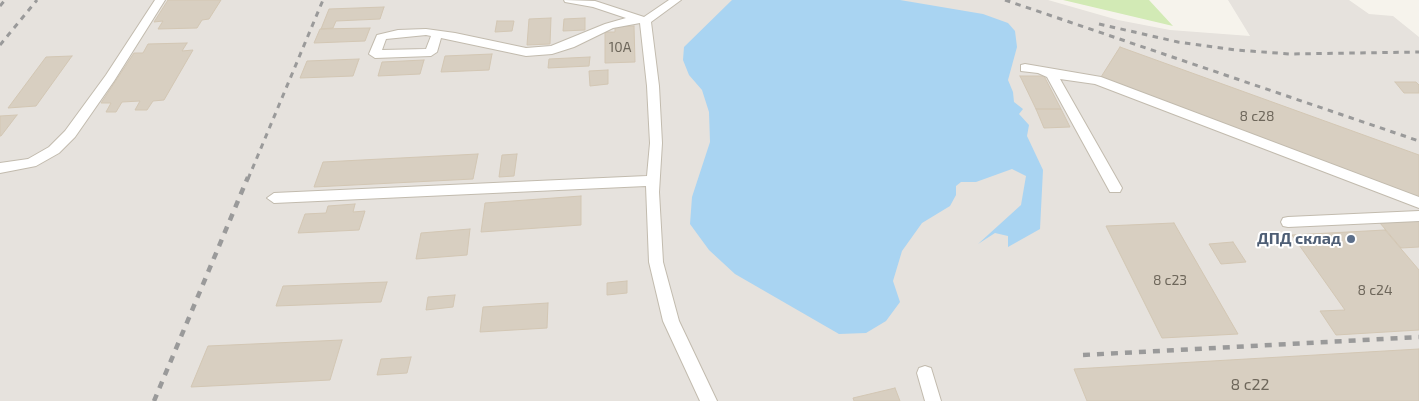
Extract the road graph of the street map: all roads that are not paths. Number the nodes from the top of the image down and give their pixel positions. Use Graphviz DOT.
graph roads {
  1 [pos="160,0"];
  2 [pos="569,0"];
  3 [pos="676,0"];
  4 [pos="642,19"];
  5 [pos="436,34"];
  6 [pos="1025,68"];
  7 [pos="1051,74"];
  8 [pos="0,168"];
  9 [pos="653,180"];
  10 [pos="1115,188"];
  11 [pos="274,198"];
  12 [pos="1419,203"];
  13 [pos="1419,216"];
  14 [pos="1288,222"];
  15 [pos="925,373"];
  16 [pos="709,401"];
  17 [pos="933,401"];
  1 -- 8 [label="street"];
  2 -- 4 [label="street"];
  3 -- 4 [label="lane"];
  4 -- 5 [label="street"];
  4 -- 9 [label="street"];
  5 -- 5 [label="street"];
  6 -- 7 [label="street"];
  7 -- 10 [label="street"];
  7 -- 12 [label="street"];
  9 -- 11 [label="street"];
  9 -- 16 [label="street"];
  13 -- 14 [label="street"];
  15 -- 17 [label="street"];
}
